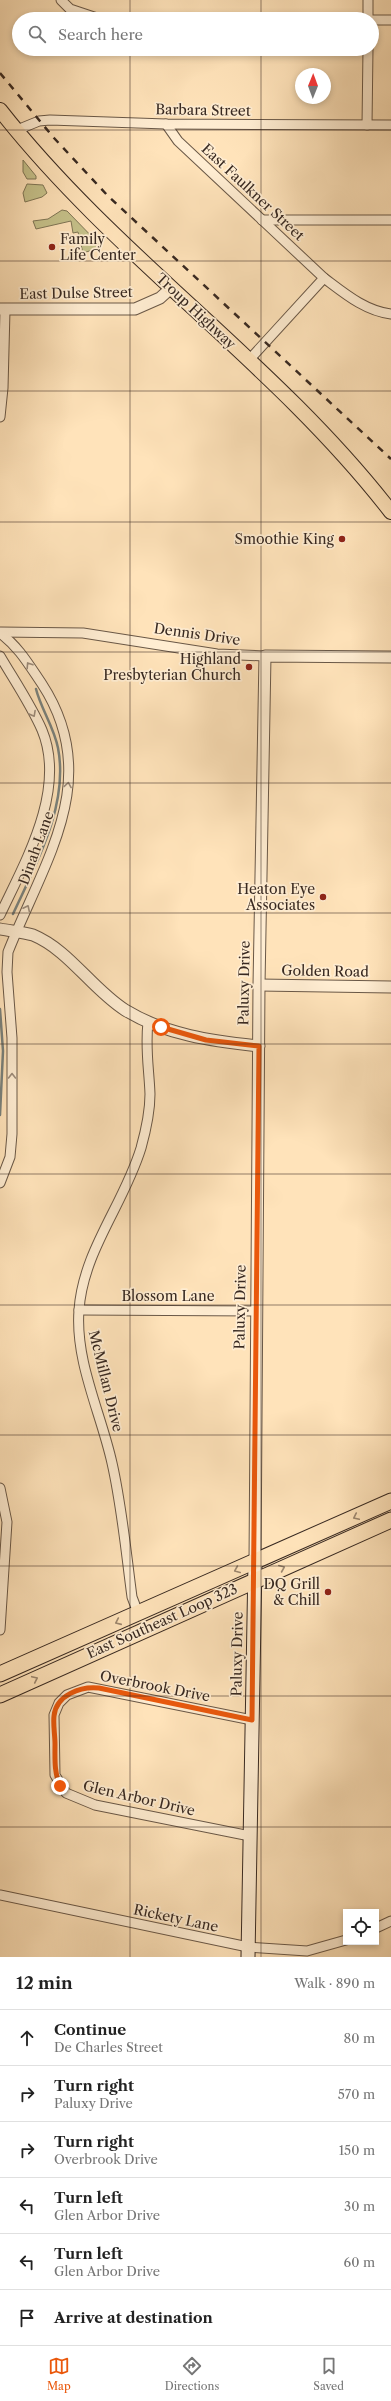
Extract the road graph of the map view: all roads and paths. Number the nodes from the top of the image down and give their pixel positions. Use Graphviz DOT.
graph roads {
  1 [pos="61,0"];
  2 [pos="368,0"];
  3 [pos="79,12"];
  4 [pos="368,12"];
  5 [pos="379,20"];
  6 [pos="391,20"];
  7 [pos="368,56"];
  8 [pos="0,110"];
  9 [pos="166,124"];
  10 [pos="367,125"];
  11 [pos="391,125"];
  12 [pos="17,130"];
  13 [pos="262,220"];
  14 [pos="391,220"];
  15 [pos="324,278"];
  16 [pos="171,288"];
  17 [pos="2,310"];
  18 [pos="391,314"];
  19 [pos="249,360"];
  20 [pos="0,417"];
  21 [pos="391,512"];
  22 [pos="0,633"];
  23 [pos="0,656"];
  24 [pos="265,656"];
  25 [pos="391,657"];
  26 [pos="0,915"];
  27 [pos="0,929"];
  28 [pos="16,932"];
  29 [pos="259,985"];
  30 [pos="391,986"];
  31 [pos="148,1022"];
  32 [pos="259,1046"];
  33 [pos="0,1183"];
  34 [pos="79,1310"];
  35 [pos="256,1311"];
  36 [pos="0,1488"];
  37 [pos="391,1501"];
  38 [pos="391,1520"];
  39 [pos="255,1563"];
  40 [pos="255,1579"];
  41 [pos="138,1613"];
  42 [pos="0,1630"];
  43 [pos="1,1671"];
  44 [pos="76,1691"];
  45 [pos="0,1695"];
  46 [pos="252,1720"];
  47 [pos="250,1836"];
  48 [pos="0,1895"];
  49 [pos="391,1921"];
  50 [pos="379,1927"];
  51 [pos="343,1941"];
  52 [pos="248,1952"];
  1 -- 3 [label="street"];
  2 -- 4 [label="street"];
  5 -- 6 [label="street"];
  7 -- 10 [label="street"];
  8 -- 12 [label="main road, Troup Highway"];
  9 -- 10 [label="street, Barbara Street"];
  9 -- 12 [label="street, Barbara Street"];
  9 -- 13 [label="street, East Faulkner Street"];
  10 -- 11 [label="street, Barbara Street"];
  12 -- 16 [label="main road, Troup Highway"];
  13 -- 14 [label="street"];
  13 -- 15 [label="street, East Faulkner Street"];
  15 -- 18 [label="street, East Faulkner Street"];
  15 -- 19 [label="street"];
  16 -- 17 [label="street, East Dulse Street"];
  16 -- 19 [label="main road, Troup Highway"];
  17 -- 20 [label="street"];
  19 -- 21 [label="main road, Troup Highway"];
  22 -- 24 [label="street, Dennis Drive"];
  28 -- 22 [label="street, Dinah Lane, one-way"];
  23 -- 26 [label="street, Dinah Lane, one-way"];
  24 -- 25 [label="street, Dennis Drive"];
  24 -- 29 [label="street, Paluxy Drive"];
  27 -- 28 [label="street"];
  28 -- 31 [label="street"];
  33 -- 28 [label="street, Dinah Lane, one-way"];
  29 -- 30 [label="street, Golden Road"];
  29 -- 32 [label="street, Paluxy Drive"];
  31 -- 32 [label="street"];
  31 -- 34 [label="street, McMillan Drive"];
  32 -- 35 [label="street, Paluxy Drive"];
  34 -- 35 [label="street, Blossom Lane"];
  34 -- 41 [label="street, McMillan Drive"];
  35 -- 39 [label="street, Paluxy Drive"];
  36 -- 42 [label="street"];
  37 -- 39 [label="highway, East Southeast Loop 323, one-way"];
  40 -- 38 [label="highway, East Southeast Loop 323, one-way"];
  39 -- 40 [label="main road, Paluxy Drive"];
  39 -- 41 [label="highway, East Southeast Loop 323, one-way"];
  45 -- 40 [label="highway, East Southeast Loop 323, one-way"];
  40 -- 46 [label="main road, Paluxy Drive"];
  41 -- 43 [label="highway, East Southeast Loop 323, one-way"];
  44 -- 46 [label="street, Overbrook Drive"];
  44 -- 47 [label="street, Glen Arbor Drive"];
  46 -- 47 [label="main road, Paluxy Drive"];
  47 -- 52 [label="main road, Paluxy Drive"];
  48 -- 52 [label="street, Rickety Lane"];
  49 -- 50 [label="street"];
  51 -- 52 [label="street, Rickety Lane"];
}
